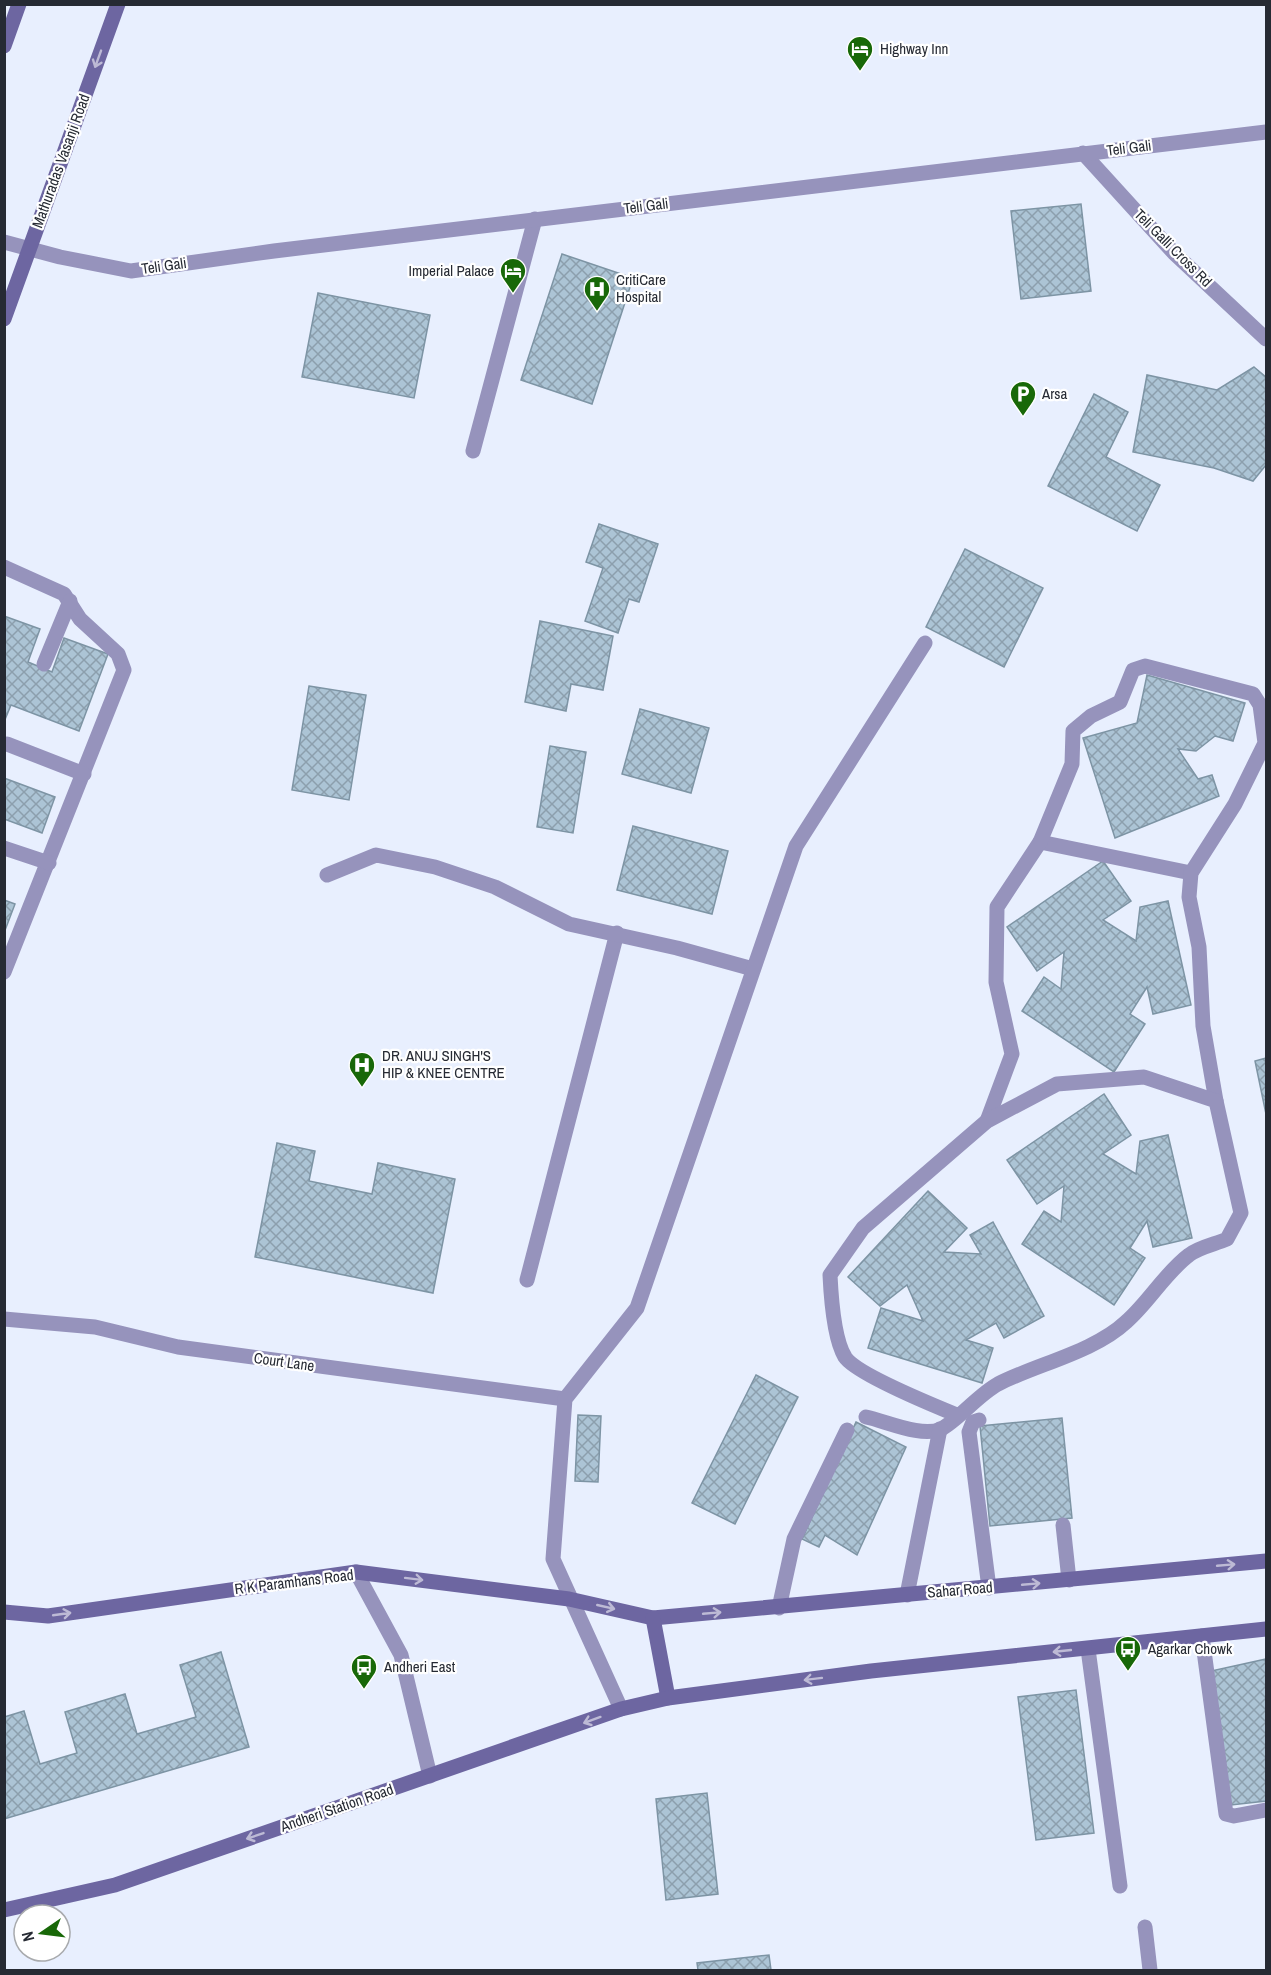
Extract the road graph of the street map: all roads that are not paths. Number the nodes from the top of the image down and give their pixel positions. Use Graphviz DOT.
graph roads {
  1 [pos="19,4"];
  2 [pos="118,4"];
  3 [pos="4,46"];
  4 [pos="1266,132"];
  5 [pos="1083,153"];
  6 [pos="535,219"];
  7 [pos="4,242"];
  8 [pos="29,248"];
  9 [pos="4,319"];
  10 [pos="1266,339"];
  11 [pos="472,452"];
  12 [pos="4,567"];
  13 [pos="70,601"];
  14 [pos="925,643"];
  15 [pos="44,664"];
  16 [pos="7,744"];
  17 [pos="84,774"];
  18 [pos="1040,842"];
  19 [pos="4,848"];
  20 [pos="49,863"];
  21 [pos="1191,873"];
  22 [pos="327,875"];
  23 [pos="617,933"];
  24 [pos="753,969"];
  25 [pos="4,972"];
  26 [pos="1216,1101"];
  27 [pos="987,1121"];
  28 [pos="527,1280"];
  29 [pos="4,1319"];
  30 [pos="565,1399"];
  31 [pos="957,1415"];
  32 [pos="866,1417"];
  33 [pos="979,1420"];
  34 [pos="847,1430"];
  35 [pos="940,1430"];
  36 [pos="1063,1525"];
  37 [pos="1266,1561"];
  38 [pos="356,1572"];
  39 [pos="1069,1580"];
  40 [pos="989,1588"];
  41 [pos="907,1595"];
  42 [pos="569,1599"];
  43 [pos="778,1608"];
  44 [pos="4,1612"];
  45 [pos="654,1618"];
  46 [pos="1266,1629"];
  47 [pos="1202,1636"];
  48 [pos="1088,1649"];
  49 [pos="668,1698"];
  50 [pos="621,1709"];
  51 [pos="430,1776"];
  52 [pos="1266,1810"];
  53 [pos="1120,1886"];
  54 [pos="4,1910"];
  55 [pos="1145,1927"];
  56 [pos="1150,1971"];
  1 -- 3 [label="main road"];
  2 -- 8 [label="main road, Mathuradas Vasanji Road, one-way"];
  4 -- 5 [label="street, Teli Gali"];
  5 -- 6 [label="street, Teli Gali"];
  5 -- 10 [label="street, Teli Galli Cross Rd"];
  6 -- 8 [label="street, Teli Gali"];
  6 -- 11 [label="street"];
  7 -- 8 [label="street, Teli Gali"];
  8 -- 9 [label="main road, Mathuradas Vasanji Road"];
  12 -- 13 [label="street"];
  13 -- 15 [label="street"];
  13 -- 17 [label="street"];
  14 -- 24 [label="street"];
  16 -- 17 [label="street"];
  17 -- 20 [label="street"];
  18 -- 21 [label="street"];
  18 -- 21 [label="street"];
  18 -- 27 [label="street"];
  19 -- 20 [label="street"];
  20 -- 25 [label="street"];
  21 -- 26 [label="street"];
  22 -- 23 [label="street"];
  23 -- 24 [label="street"];
  23 -- 28 [label="street"];
  24 -- 30 [label="street"];
  26 -- 27 [label="street"];
  26 -- 31 [label="street"];
  27 -- 31 [label="street"];
  29 -- 30 [label="street, Court Lane"];
  30 -- 42 [label="street"];
  31 -- 35 [label="street"];
  32 -- 35 [label="street"];
  33 -- 40 [label="street"];
  34 -- 43 [label="street"];
  35 -- 41 [label="street"];
  36 -- 39 [label="street"];
  39 -- 37 [label="main road, Sahar Road, one-way"];
  38 -- 42 [label="main road, R K Paramhans Road, one-way"];
  44 -- 38 [label="main road, R K Paramhans Road, one-way"];
  38 -- 51 [label="street"];
  40 -- 39 [label="main road, Sahar Road, one-way"];
  40 -- 41 [label="main road, Sahar Road"];
  41 -- 43 [label="main road, Sahar Road"];
  42 -- 45 [label="main road, R K Paramhans Road, one-way"];
  42 -- 50 [label="street"];
  45 -- 43 [label="main road, Sahar Road, one-way"];
  45 -- 49 [label="main road"];
  46 -- 47 [label="main road"];
  47 -- 48 [label="main road"];
  47 -- 52 [label="street"];
  48 -- 49 [label="main road, one-way"];
  48 -- 53 [label="street"];
  49 -- 50 [label="main road, Andheri Station Road"];
  50 -- 51 [label="main road, Andheri Station Road, one-way"];
  51 -- 54 [label="main road, Andheri Station Road, one-way"];
  55 -- 56 [label="street"];
}
